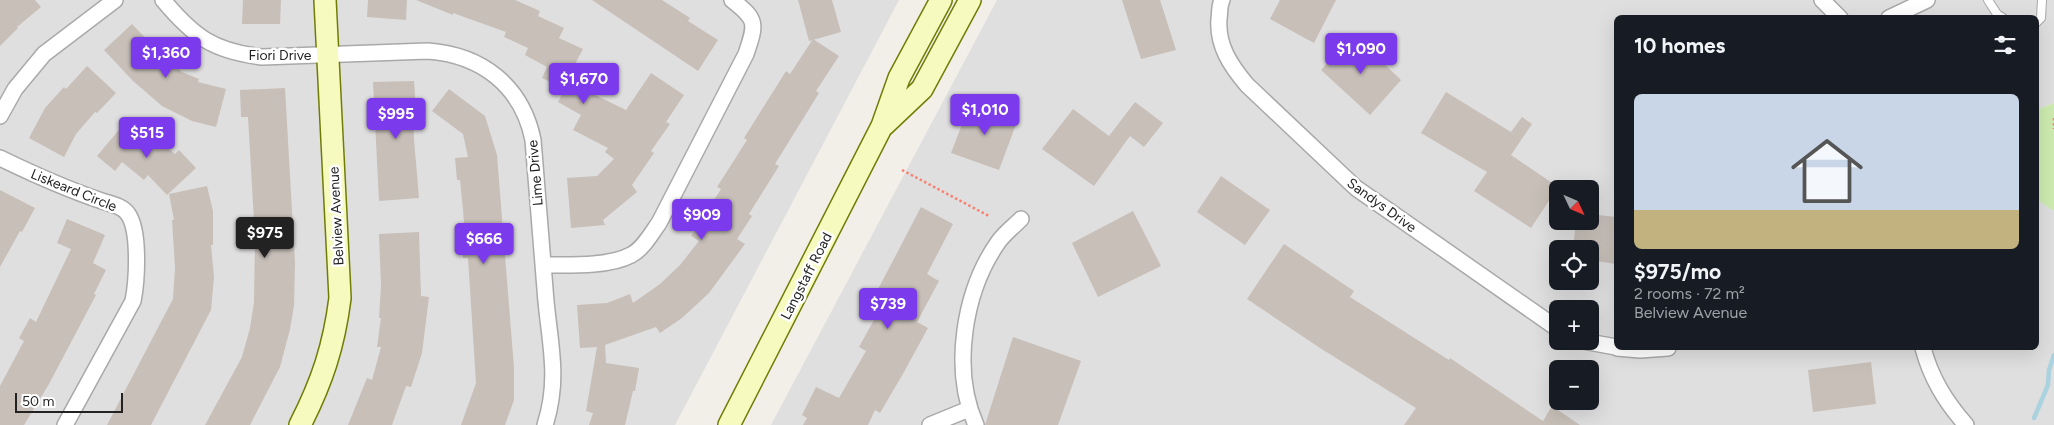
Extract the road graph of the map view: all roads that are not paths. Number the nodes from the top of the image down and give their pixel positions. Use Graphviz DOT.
graph roads {
  1 [pos="114,0"];
  2 [pos="163,0"];
  3 [pos="325,0"];
  4 [pos="732,0"];
  5 [pos="941,0"];
  6 [pos="970,0"];
  7 [pos="1222,0"];
  8 [pos="1822,0"];
  9 [pos="1927,0"];
  10 [pos="1988,0"];
  11 [pos="2042,0"];
  12 [pos="1837,15"];
  13 [pos="1895,15"];
  14 [pos="1998,15"];
  15 [pos="2039,20"];
  16 [pos="327,55"];
  17 [pos="0,116"];
  18 [pos="882,126"];
  19 [pos="0,158"];
  20 [pos="1021,219"];
  21 [pos="543,265"];
  22 [pos="1549,323"];
  23 [pos="1599,344"];
  24 [pos="1614,346"];
  25 [pos="1923,350"];
  26 [pos="969,409"];
  27 [pos="66,425"];
  28 [pos="300,425"];
  29 [pos="545,425"];
  30 [pos="729,425"];
  31 [pos="930,425"];
  32 [pos="976,425"];
  33 [pos="1966,425"];
  1 -- 17 [label="street"];
  2 -- 16 [label="street, Fiori Drive"];
  3 -- 16 [label="main road, Belview Avenue"];
  4 -- 21 [label="street"];
  5 -- 18 [label="main road, Langstaff Road"];
  6 -- 18 [label="main road, Langstaff Road"];
  7 -- 22 [label="street, Sandys Drive"];
  8 -- 12 [label="street"];
  9 -- 13 [label="street"];
  10 -- 14 [label="lane"];
  11 -- 15 [label="lane"];
  16 -- 21 [label="street, Lime Drive"];
  16 -- 28 [label="main road, Belview Avenue"];
  18 -- 30 [label="main road, Langstaff Road"];
  19 -- 27 [label="street, Liskeard Circle"];
  20 -- 26 [label="street"];
  21 -- 29 [label="street, Lime Drive"];
  23 -- 24 [label="street"];
  25 -- 33 [label="street"];
  26 -- 31 [label="street"];
  26 -- 32 [label="street"];
}
